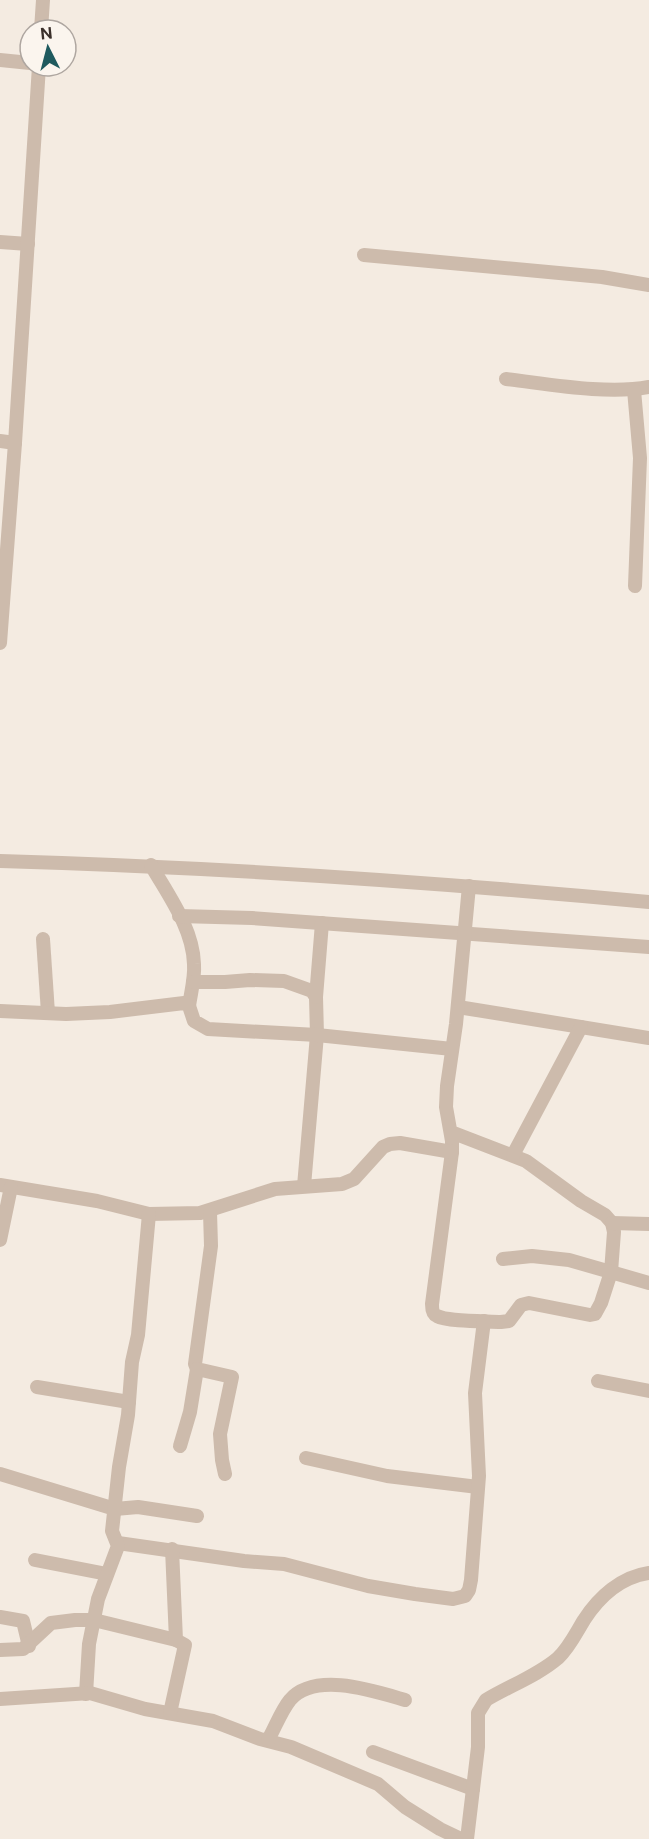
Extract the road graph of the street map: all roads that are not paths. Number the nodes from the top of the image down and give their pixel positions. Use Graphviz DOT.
graph roads {
  1 [pos="43,0"];
  2 [pos="42,18"];
  3 [pos="0,60"];
  4 [pos="18,62"];
  5 [pos="38,78"];
  6 [pos="0,242"];
  7 [pos="28,244"];
  8 [pos="364,255"];
  9 [pos="649,285"];
  10 [pos="506,379"];
  11 [pos="649,387"];
  12 [pos="634,390"];
  13 [pos="0,441"];
  14 [pos="15,442"];
  15 [pos="635,586"];
  16 [pos="0,643"];
  17 [pos="0,861"];
  18 [pos="151,865"];
  19 [pos="469,886"];
  20 [pos="649,902"];
  21 [pos="179,916"];
  22 [pos="322,923"];
  23 [pos="465,933"];
  24 [pos="43,939"];
  25 [pos="649,947"];
  26 [pos="193,982"];
  27 [pos="316,997"];
  28 [pos="189,1005"];
  29 [pos="458,1007"];
  30 [pos="0,1011"];
  31 [pos="48,1013"];
  32 [pos="581,1027"];
  33 [pos="317,1035"];
  34 [pos="649,1038"];
  35 [pos="452,1049"];
  36 [pos="451,1131"];
  37 [pos="452,1152"];
  38 [pos="513,1155"];
  39 [pos="5,1186"];
  40 [pos="304,1186"];
  41 [pos="210,1212"];
  42 [pos="149,1214"];
  43 [pos="612,1223"];
  44 [pos="649,1224"];
  45 [pos="0,1240"];
  46 [pos="503,1260"];
  47 [pos="611,1272"];
  48 [pos="649,1283"];
  49 [pos="484,1321"];
  50 [pos="197,1369"];
  51 [pos="598,1381"];
  52 [pos="37,1387"];
  53 [pos="649,1391"];
  54 [pos="129,1402"];
  55 [pos="180,1446"];
  56 [pos="306,1458"];
  57 [pos="0,1474"];
  58 [pos="225,1474"];
  59 [pos="478,1487"];
  60 [pos="115,1509"];
  61 [pos="197,1516"];
  62 [pos="118,1543"];
  63 [pos="172,1549"];
  64 [pos="35,1560"];
  65 [pos="649,1573"];
  66 [pos="107,1574"];
  67 [pos="0,1617"];
  68 [pos="94,1620"];
  69 [pos="176,1640"];
  70 [pos="29,1646"];
  71 [pos="0,1650"];
  72 [pos="86,1694"];
  73 [pos="0,1699"];
  74 [pos="405,1700"];
  75 [pos="170,1713"];
  76 [pos="268,1740"];
  77 [pos="373,1752"];
  78 [pos="473,1789"];
  79 [pos="461,1839"];
  80 [pos="467,1839"];
  1 -- 2 [label="street"];
  3 -- 4 [label="street"];
  5 -- 7 [label="street"];
  6 -- 7 [label="street"];
  7 -- 14 [label="street"];
  8 -- 9 [label="street"];
  10 -- 12 [label="street"];
  11 -- 12 [label="street"];
  12 -- 15 [label="street"];
  13 -- 14 [label="street"];
  14 -- 16 [label="street"];
  17 -- 18 [label="street"];
  18 -- 19 [label="street"];
  18 -- 21 [label="street"];
  19 -- 20 [label="street"];
  19 -- 23 [label="street"];
  21 -- 22 [label="street"];
  21 -- 26 [label="street"];
  22 -- 23 [label="street"];
  22 -- 27 [label="street"];
  23 -- 25 [label="street"];
  23 -- 29 [label="street"];
  24 -- 31 [label="street"];
  26 -- 27 [label="street"];
  26 -- 28 [label="street"];
  27 -- 33 [label="street"];
  28 -- 31 [label="street"];
  28 -- 33 [label="street"];
  29 -- 32 [label="street"];
  29 -- 35 [label="street"];
  30 -- 31 [label="street"];
  32 -- 34 [label="street"];
  32 -- 38 [label="street"];
  33 -- 35 [label="street"];
  33 -- 40 [label="street"];
  35 -- 36 [label="street"];
  36 -- 37 [label="street"];
  36 -- 38 [label="street"];
  37 -- 40 [label="street"];
  37 -- 49 [label="street"];
  38 -- 43 [label="street"];
  39 -- 42 [label="street"];
  39 -- 45 [label="street"];
  40 -- 41 [label="street"];
  41 -- 42 [label="street"];
  41 -- 50 [label="street"];
  42 -- 54 [label="street"];
  43 -- 44 [label="street"];
  43 -- 47 [label="street"];
  46 -- 47 [label="street"];
  47 -- 48 [label="street"];
  47 -- 49 [label="street"];
  49 -- 59 [label="street"];
  50 -- 55 [label="street"];
  50 -- 58 [label="street"];
  51 -- 53 [label="street"];
  52 -- 54 [label="street"];
  54 -- 60 [label="street"];
  56 -- 59 [label="street"];
  57 -- 60 [label="street"];
  59 -- 63 [label="street"];
  60 -- 61 [label="street"];
  60 -- 62 [label="street"];
  62 -- 63 [label="street"];
  62 -- 66 [label="street"];
  63 -- 69 [label="street"];
  64 -- 66 [label="street"];
  65 -- 78 [label="street"];
  66 -- 68 [label="street"];
  67 -- 70 [label="street"];
  68 -- 69 [label="street"];
  68 -- 70 [label="street"];
  68 -- 72 [label="street"];
  69 -- 75 [label="street"];
  70 -- 71 [label="street"];
  72 -- 73 [label="street"];
  72 -- 75 [label="street"];
  74 -- 76 [label="street"];
  75 -- 76 [label="street"];
  76 -- 79 [label="street"];
  77 -- 78 [label="street"];
  78 -- 80 [label="street"];
}
